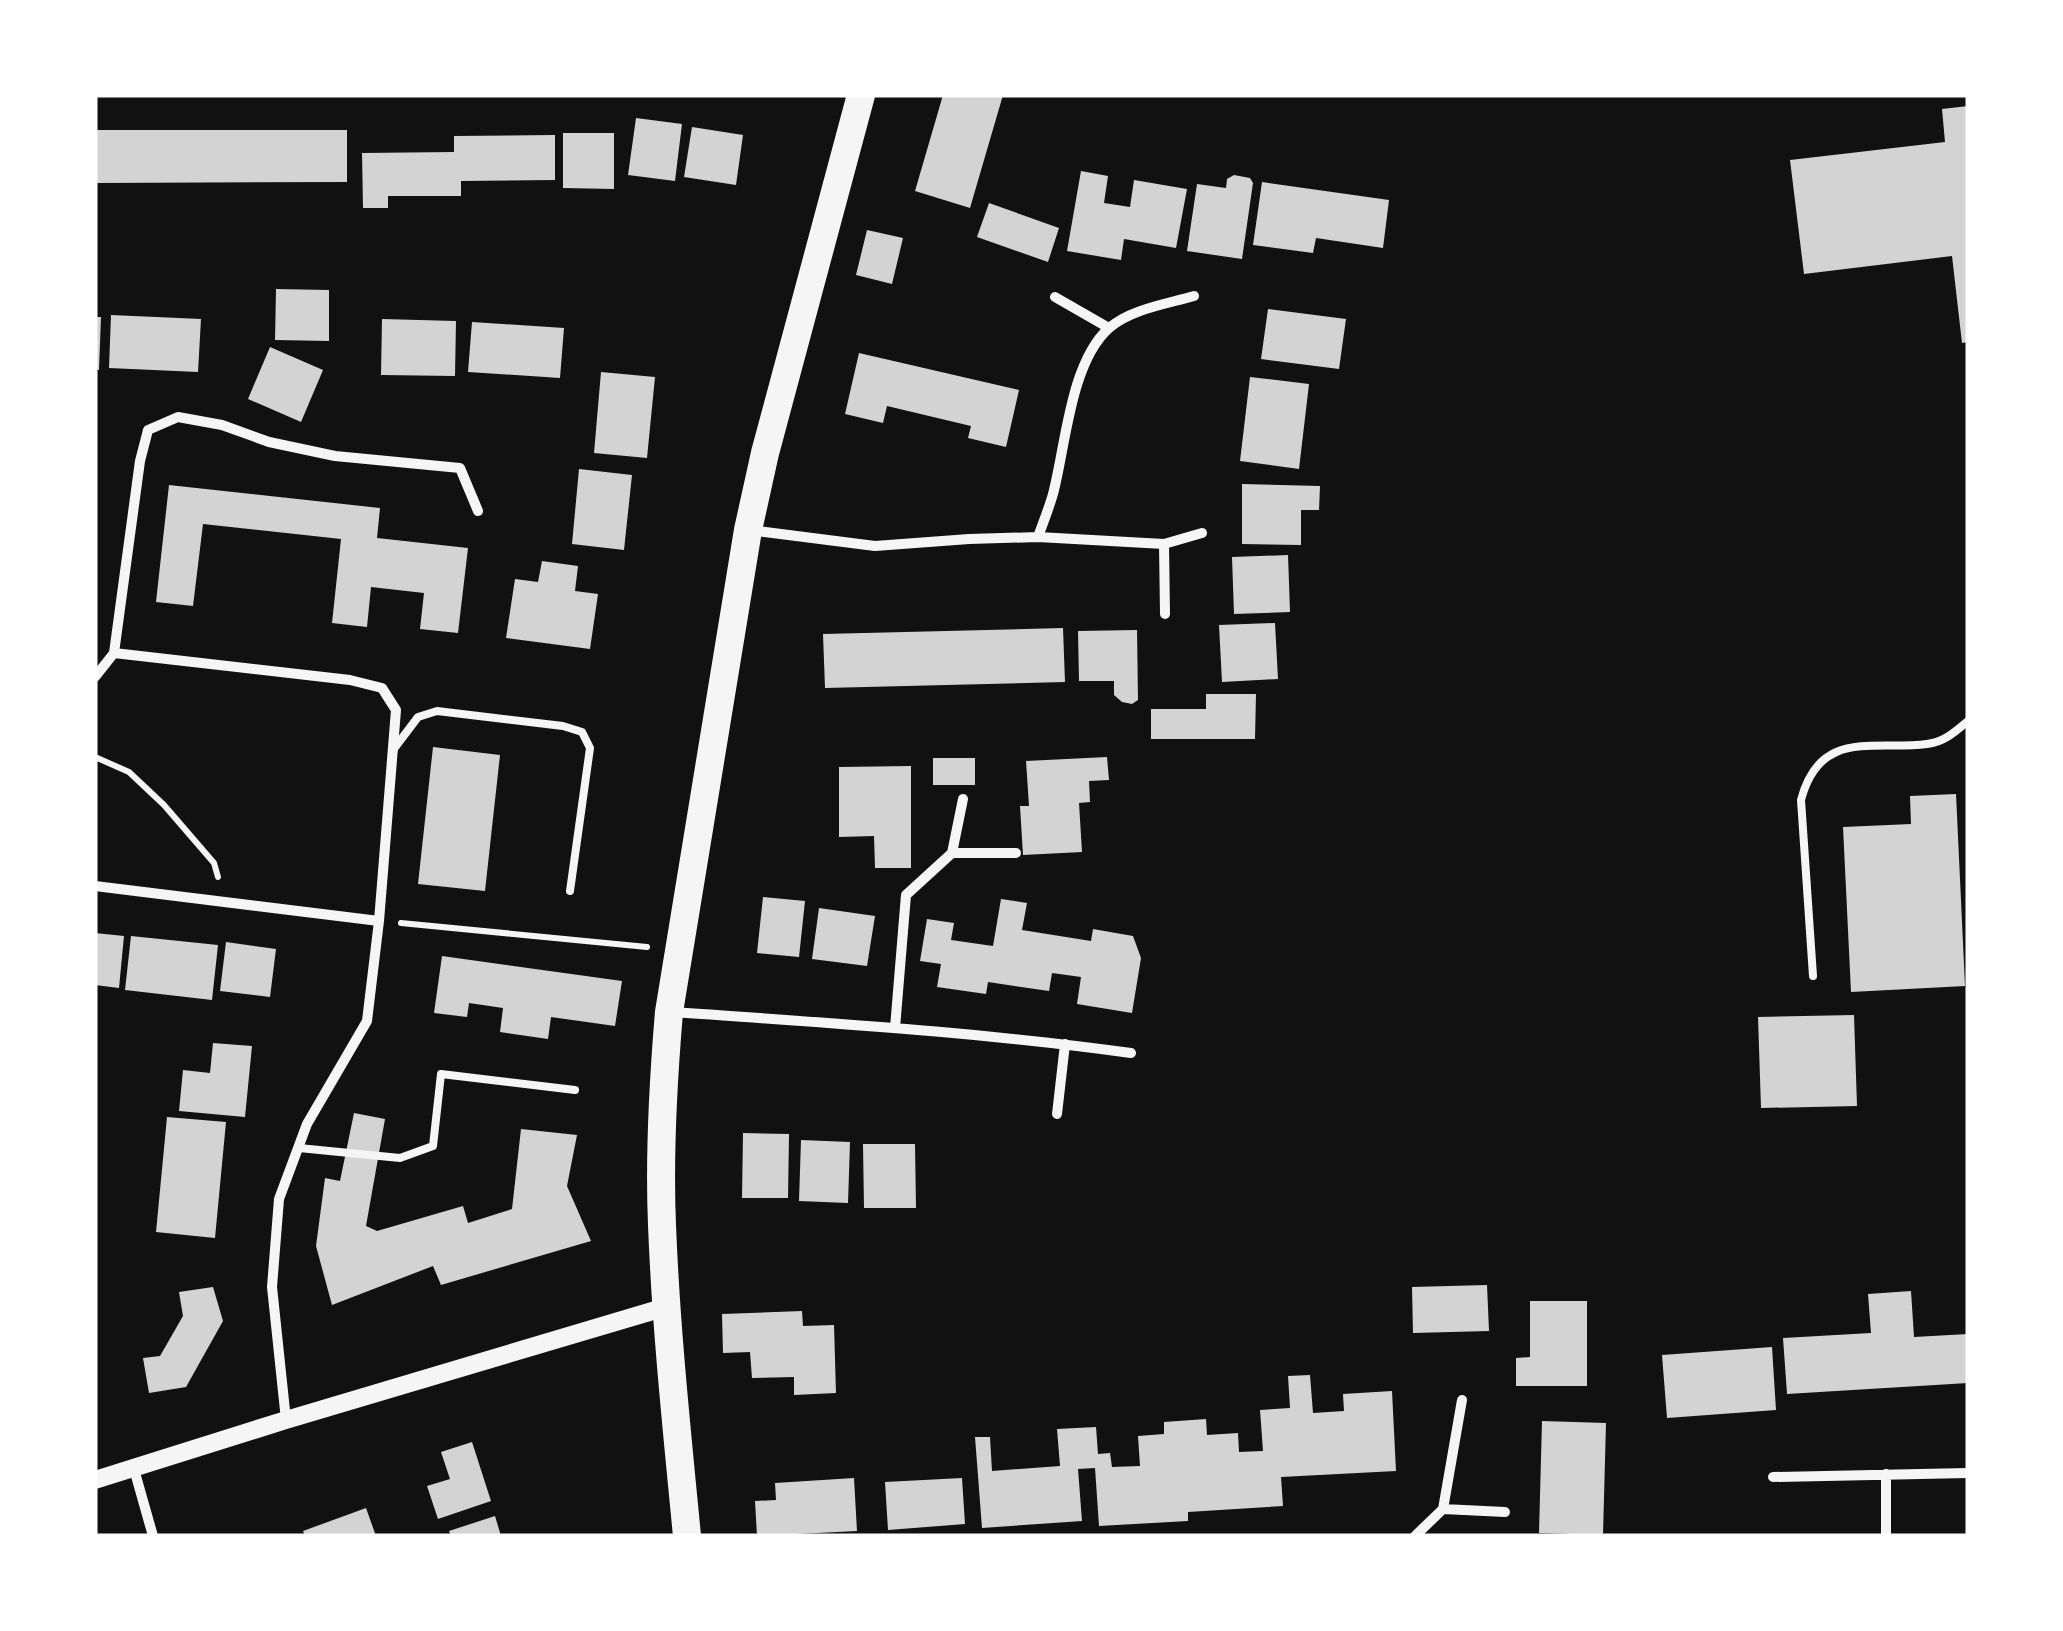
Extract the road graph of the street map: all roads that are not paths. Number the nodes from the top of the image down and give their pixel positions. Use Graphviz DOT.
graph roads {
  1 [pos="861,95"];
  2 [pos="1055,296"];
  3 [pos="1194,296"];
  4 [pos="1109,328"];
  5 [pos="478,511"];
  6 [pos="748,530"];
  7 [pos="1202,533"];
  8 [pos="1038,537"];
  9 [pos="1164,544"];
  10 [pos="1165,614"];
  11 [pos="114,652"];
  12 [pos="95,677"];
  13 [pos="1968,721"];
  14 [pos="392,750"];
  15 [pos="963,799"];
  16 [pos="1016,853"];
  17 [pos="952,854"];
  18 [pos="95,886"];
  19 [pos="570,890"];
  20 [pos="380,921"];
  21 [pos="1813,976"];
  22 [pos="669,1012"];
  23 [pos="895,1028"];
  24 [pos="1066,1044"];
  25 [pos="1131,1052"];
  26 [pos="575,1090"];
  27 [pos="1057,1114"];
  28 [pos="298,1148"];
  29 [pos="666,1307"];
  30 [pos="1462,1400"];
  31 [pos="286,1420"];
  32 [pos="134,1469"];
  33 [pos="1968,1473"];
  34 [pos="1886,1474"];
  35 [pos="1773,1477"];
  36 [pos="95,1480"];
  37 [pos="1443,1510"];
  38 [pos="1505,1512"];
  39 [pos="153,1536"];
  40 [pos="686,1536"];
  41 [pos="1415,1536"];
  42 [pos="1886,1536"];
  1 -- 6 [label="highway"];
  2 -- 4 [label="street"];
  3 -- 4 [label="street"];
  4 -- 8 [label="street"];
  5 -- 11 [label="street"];
  6 -- 8 [label="street"];
  6 -- 22 [label="highway"];
  7 -- 9 [label="street"];
  8 -- 9 [label="street"];
  9 -- 10 [label="street"];
  11 -- 12 [label="street"];
  11 -- 14 [label="street"];
  13 -- 21 [label="lane"];
  14 -- 19 [label="lane"];
  14 -- 20 [label="street"];
  15 -- 17 [label="street"];
  16 -- 17 [label="street"];
  17 -- 23 [label="street"];
  18 -- 20 [label="street"];
  20 -- 28 [label="street"];
  22 -- 23 [label="street"];
  22 -- 29 [label="highway"];
  23 -- 24 [label="street"];
  24 -- 25 [label="street"];
  24 -- 27 [label="street"];
  26 -- 28 [label="lane"];
  28 -- 31 [label="street"];
  29 -- 31 [label="street"];
  29 -- 40 [label="highway"];
  30 -- 37 [label="street"];
  31 -- 32 [label="street"];
  32 -- 36 [label="street"];
  32 -- 39 [label="street"];
  33 -- 34 [label="street"];
  34 -- 35 [label="street"];
  34 -- 42 [label="street"];
  37 -- 38 [label="street"];
  37 -- 41 [label="street"];
}
